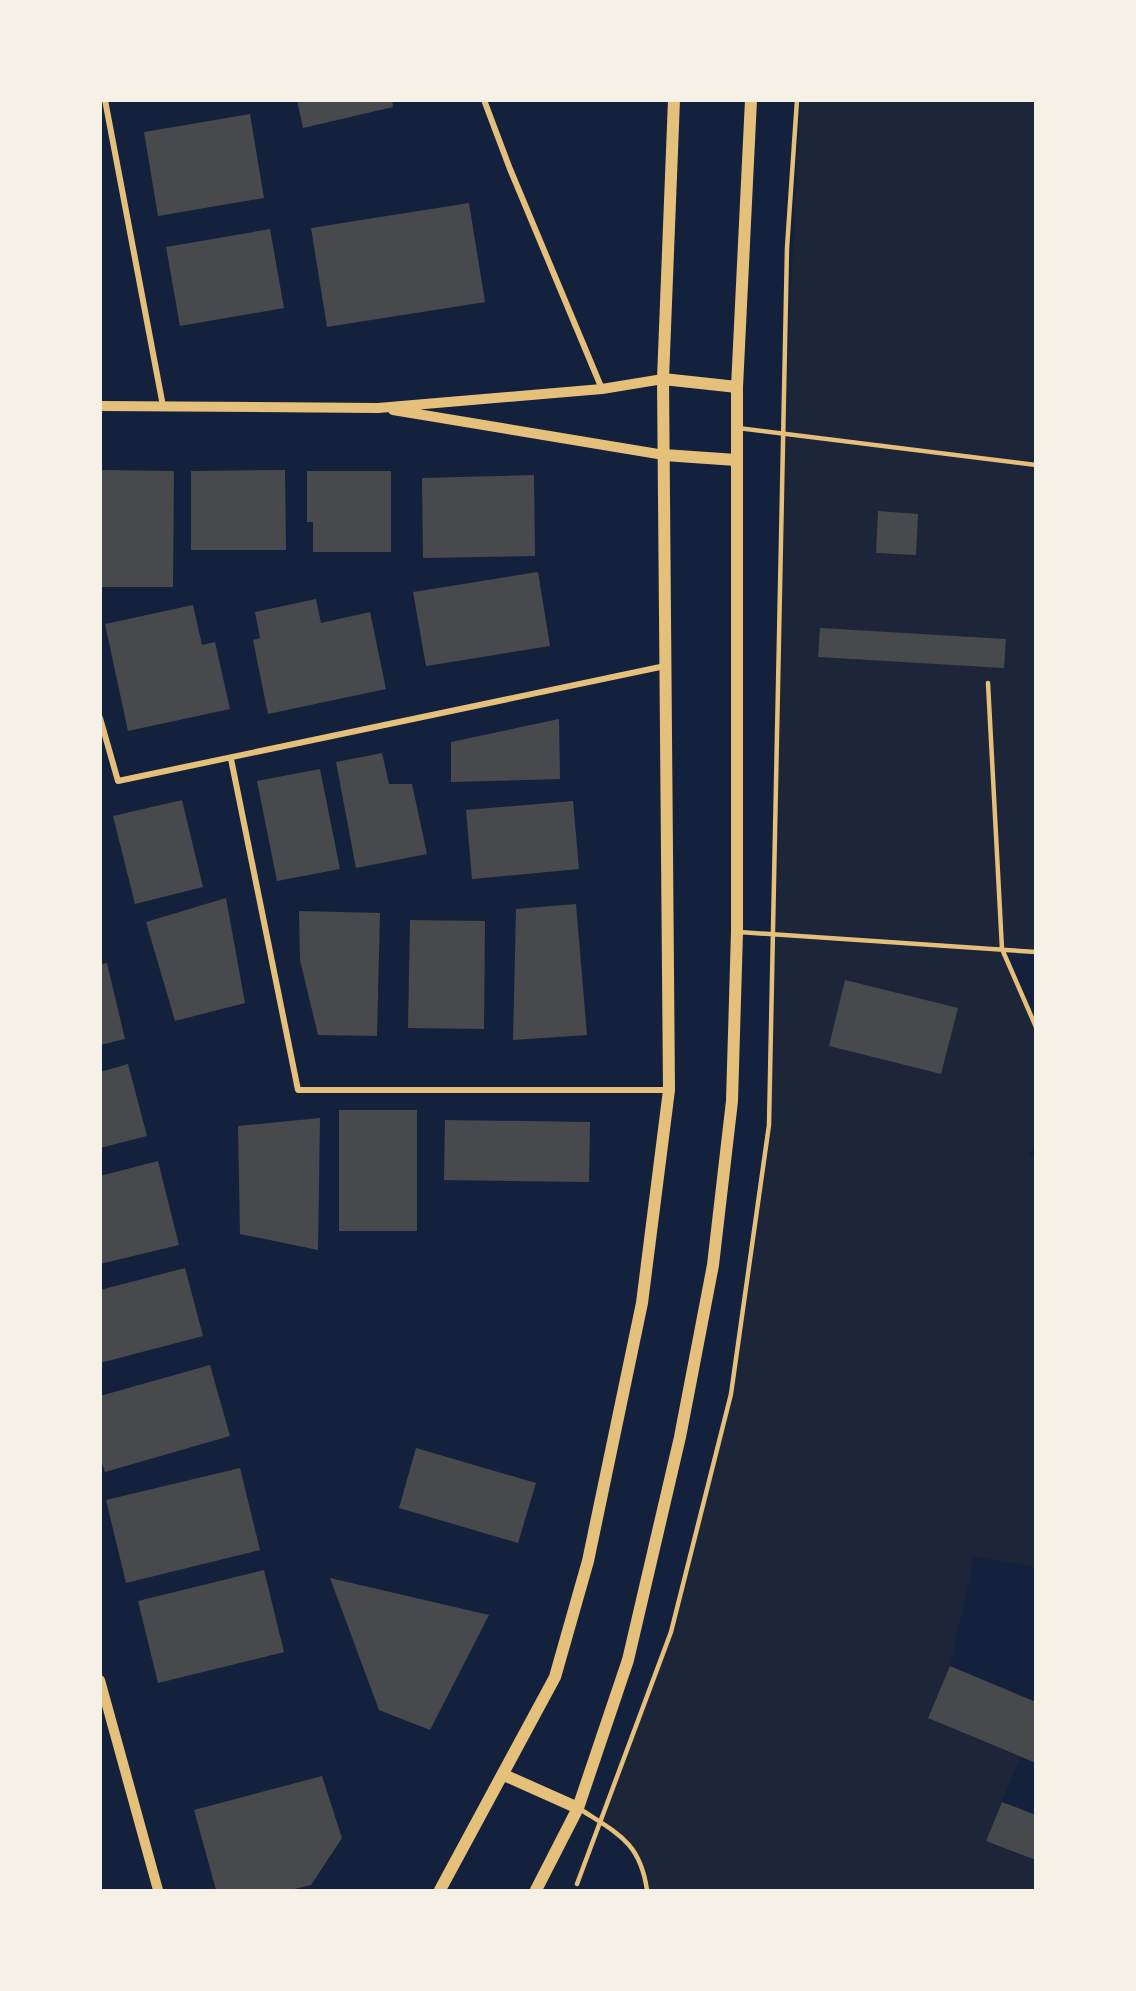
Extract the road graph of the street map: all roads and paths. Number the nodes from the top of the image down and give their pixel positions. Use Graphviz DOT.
graph roads {
  1 [pos="105,100"];
  2 [pos="484,100"];
  3 [pos="674,100"];
  4 [pos="751,100"];
  5 [pos="797,100"];
  6 [pos="663,380"];
  7 [pos="737,387"];
  8 [pos="602,389"];
  9 [pos="100,406"];
  10 [pos="163,406"];
  11 [pos="378,408"];
  12 [pos="736,428"];
  13 [pos="784,433"];
  14 [pos="664,455"];
  15 [pos="736,460"];
  16 [pos="1035,465"];
  17 [pos="665,666"];
  18 [pos="988,683"];
  19 [pos="100,718"];
  20 [pos="231,759"];
  21 [pos="737,932"];
  22 [pos="773,934"];
  23 [pos="1002,949"];
  24 [pos="1035,952"];
  25 [pos="1035,1027"];
  26 [pos="669,1090"];
  27 [pos="100,1680"];
  28 [pos="504,1775"];
  29 [pos="578,1808"];
  30 [pos="601,1823"];
  31 [pos="577,1884"];
  32 [pos="158,1890"];
  33 [pos="440,1890"];
  34 [pos="536,1890"];
  35 [pos="647,1890"];
  1 -- 10 [label="street"];
  2 -- 8 [label="street"];
  3 -- 6 [label="main road"];
  4 -- 7 [label="main road"];
  5 -- 13 [label="lane"];
  6 -- 7 [label="main road"];
  6 -- 8 [label="street"];
  6 -- 14 [label="main road"];
  7 -- 12 [label="main road"];
  8 -- 11 [label="street"];
  9 -- 10 [label="street"];
  10 -- 11 [label="street"];
  11 -- 14 [label="street"];
  12 -- 13 [label="lane"];
  12 -- 15 [label="main road"];
  13 -- 16 [label="lane"];
  13 -- 22 [label="lane"];
  14 -- 15 [label="main road"];
  14 -- 17 [label="main road"];
  15 -- 21 [label="main road"];
  17 -- 20 [label="street"];
  17 -- 26 [label="main road"];
  18 -- 23 [label="lane"];
  19 -- 20 [label="street"];
  20 -- 26 [label="street"];
  21 -- 22 [label="lane"];
  21 -- 29 [label="main road"];
  22 -- 23 [label="lane"];
  22 -- 30 [label="lane"];
  23 -- 24 [label="lane"];
  23 -- 25 [label="lane"];
  26 -- 28 [label="main road"];
  27 -- 32 [label="street"];
  28 -- 29 [label="main road"];
  28 -- 33 [label="main road"];
  29 -- 30 [label="lane"];
  29 -- 34 [label="main road"];
  30 -- 31 [label="lane"];
  30 -- 35 [label="lane"];
}
